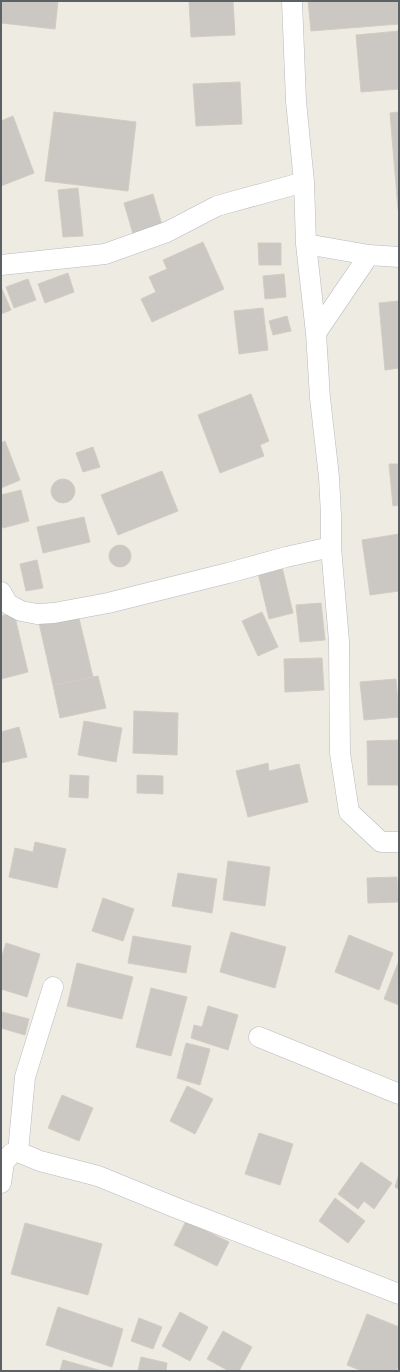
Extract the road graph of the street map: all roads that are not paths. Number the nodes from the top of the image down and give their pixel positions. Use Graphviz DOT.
graph roads {
  1 [pos="292,1"];
  2 [pos="304,182"];
  3 [pos="306,244"];
  4 [pos="370,255"];
  5 [pos="399,257"];
  6 [pos="1,265"];
  7 [pos="316,333"];
  8 [pos="331,547"];
  9 [pos="1,592"];
  10 [pos="399,842"];
  11 [pos="53,987"];
  12 [pos="259,1037"];
  13 [pos="399,1094"];
  14 [pos="18,1152"];
  15 [pos="1,1183"];
  16 [pos="399,1294"];
  1 -- 2 [label="street"];
  2 -- 3 [label="street"];
  2 -- 6 [label="street"];
  3 -- 4 [label="street"];
  3 -- 7 [label="street"];
  4 -- 5 [label="street"];
  4 -- 7 [label="street"];
  7 -- 8 [label="street"];
  8 -- 9 [label="street"];
  8 -- 10 [label="street"];
  11 -- 14 [label="street"];
  12 -- 13 [label="street"];
  14 -- 15 [label="street"];
  14 -- 16 [label="street"];
}
